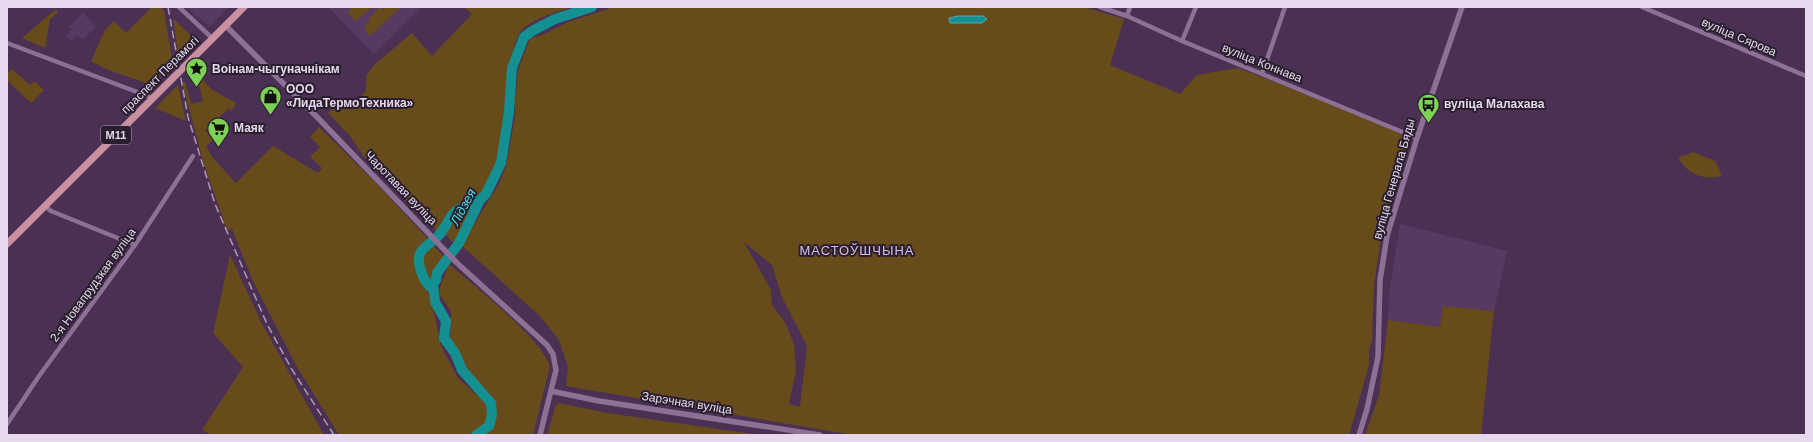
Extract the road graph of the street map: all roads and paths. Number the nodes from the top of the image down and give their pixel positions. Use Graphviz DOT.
graph roads {
  1 [pos="179,7"];
  2 [pos="244,7"];
  3 [pos="1100,7"];
  4 [pos="1130,7"];
  5 [pos="1196,7"];
  6 [pos="1285,7"];
  7 [pos="1462,7"];
  8 [pos="1642,7"];
  9 [pos="1127,16"];
  10 [pos="225,25"];
  11 [pos="212,38"];
  12 [pos="1182,41"];
  13 [pos="7,43"];
  14 [pos="1262,74"];
  15 [pos="1806,76"];
  16 [pos="153,98"];
  17 [pos="1417,138"];
  18 [pos="193,156"];
  19 [pos="45,206"];
  20 [pos="7,244"];
  21 [pos="135,245"];
  22 [pos="551,391"];
  23 [pos="7,424"];
  24 [pos="540,435"];
  25 [pos="820,435"];
  26 [pos="1358,435"];
  1 -- 11 [label="street"];
  2 -- 10 [label="main road, праспект Перамогі / М11"];
  3 -- 9 [label="street, вуліца Коннава"];
  4 -- 9 [label="street"];
  5 -- 12 [label="street"];
  6 -- 14 [label="street"];
  7 -- 17 [label="street, вуліца Генерала Бяды"];
  8 -- 15 [label="street, вуліца Сярова"];
  9 -- 12 [label="street, вуліца Коннава"];
  10 -- 11 [label="main road, праспект Перамогі / М11"];
  10 -- 22 [label="street, Чаротавая вуліца"];
  11 -- 16 [label="main road, праспект Перамогі / М11"];
  12 -- 14 [label="street, вуліца Коннава"];
  13 -- 16 [label="street"];
  14 -- 17 [label="street, вуліца Коннава"];
  16 -- 19 [label="main road, праспект Перамогі / М11"];
  17 -- 26 [label="street, вуліца Генерала Бяды"];
  18 -- 21 [label="street, 2-я Новапрудзкая вуліца"];
  19 -- 20 [label="main road, праспект Перамогі / М11"];
  19 -- 21 [label="street"];
  21 -- 23 [label="street, 2-я Новапрудзкая вуліца"];
  22 -- 24 [label="street, Чаротавая вуліца"];
  22 -- 25 [label="street, Зарэчная вуліца"];
}
